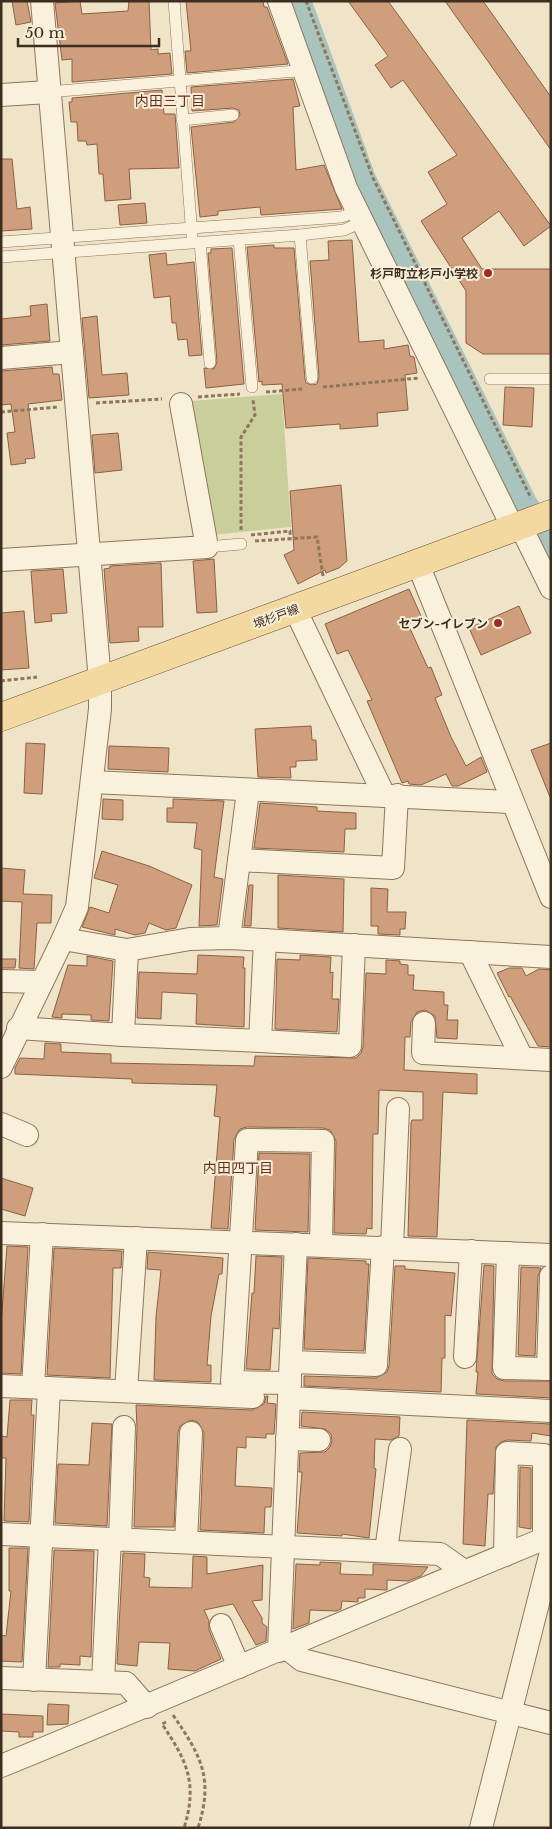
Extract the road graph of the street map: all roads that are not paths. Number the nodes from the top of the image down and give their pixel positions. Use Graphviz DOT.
graph roads {
  1 [pos="42,1"];
  2 [pos="174,1"];
  3 [pos="279,1"];
  4 [pos="303,68"];
  5 [pos="180,81"];
  6 [pos="48,92"];
  7 [pos="1,95"];
  8 [pos="234,115"];
  9 [pos="182,120"];
  10 [pos="359,217"];
  11 [pos="250,224"];
  12 [pos="191,229"];
  13 [pos="300,235"];
  14 [pos="251,238"];
  15 [pos="239,239"];
  16 [pos="1,242"];
  17 [pos="196,243"];
  18 [pos="63,245"];
  19 [pos="1,257"];
  20 [pos="72,352"];
  21 [pos="1,358"];
  22 [pos="210,363"];
  23 [pos="312,378"];
  24 [pos="490,379"];
  25 [pos="551,379"];
  26 [pos="252,387"];
  27 [pos="181,404"];
  28 [pos="535,519"];
  29 [pos="241,544"];
  30 [pos="207,547"];
  31 [pos="88,554"];
  32 [pos="1,560"];
  33 [pos="418,564"];
  34 [pos="551,588"];
  35 [pos="295,609"];
  36 [pos="100,681"];
  37 [pos="1,717"];
  38 [pos="92,782"];
  39 [pos="248,791"];
  40 [pos="391,795"];
  41 [pos="512,802"];
  42 [pos="239,860"];
  43 [pos="548,884"];
  44 [pos="229,938"];
  45 [pos="63,939"];
  46 [pos="265,940"];
  47 [pos="354,945"];
  48 [pos="127,950"];
  49 [pos="470,952"];
  50 [pos="551,957"];
  51 [pos="1,981"];
  52 [pos="42,982"];
  53 [pos="424,1023"];
  54 [pos="18,1028"];
  55 [pos="123,1035"];
  56 [pos="260,1042"];
  57 [pos="522,1058"];
  58 [pos="551,1060"];
  59 [pos="1,1067"];
  60 [pos="398,1110"];
  61 [pos="1,1124"];
  62 [pos="27,1135"];
  63 [pos="1,1233"];
  64 [pos="42,1234"];
  65 [pos="136,1238"];
  66 [pos="241,1242"];
  67 [pos="296,1244"];
  68 [pos="321,1244"];
  69 [pos="388,1247"];
  70 [pos="471,1251"];
  71 [pos="508,1253"];
  72 [pos="551,1255"];
  73 [pos="551,1276"];
  74 [pos="466,1357"];
  75 [pos="290,1381"];
  76 [pos="1,1386"];
  77 [pos="41,1387"];
  78 [pos="126,1391"];
  79 [pos="551,1411"];
  80 [pos="124,1427"];
  81 [pos="191,1433"];
  82 [pos="287,1439"];
  83 [pos="319,1440"];
  84 [pos="400,1449"];
  85 [pos="1,1534"];
  86 [pos="41,1536"];
  87 [pos="115,1539"];
  88 [pos="186,1542"];
  89 [pos="548,1543"];
  90 [pos="282,1546"];
  91 [pos="386,1551"];
  92 [pos="505,1555"];
  93 [pos="464,1571"];
  94 [pos="221,1625"];
  95 [pos="282,1649"];
  96 [pos="239,1667"];
  97 [pos="1,1678"];
  98 [pos="34,1680"];
  99 [pos="103,1681"];
  100 [pos="161,1708"];
  101 [pos="510,1713"];
  102 [pos="551,1723"];
  103 [pos="1,1766"];
  104 [pos="481,1828"];
  1 -- 6 [label="street"];
  2 -- 5 [label="lane"];
  3 -- 4 [label="street"];
  4 -- 5 [label="lane"];
  4 -- 10 [label="street"];
  5 -- 6 [label="lane"];
  5 -- 9 [label="lane"];
  6 -- 7 [label="street"];
  6 -- 18 [label="street"];
  8 -- 9 [label="lane"];
  9 -- 12 [label="lane"];
  10 -- 11 [label="lane"];
  10 -- 13 [label="lane"];
  10 -- 28 [label="street"];
  11 -- 12 [label="lane"];
  11 -- 14 [label="lane"];
  12 -- 17 [label="lane"];
  12 -- 18 [label="lane"];
  13 -- 14 [label="lane"];
  13 -- 23 [label="lane"];
  14 -- 15 [label="lane"];
  15 -- 17 [label="lane"];
  15 -- 26 [label="lane"];
  16 -- 18 [label="lane"];
  17 -- 18 [label="lane"];
  17 -- 22 [label="lane"];
  18 -- 19 [label="lane"];
  18 -- 20 [label="street"];
  20 -- 21 [label="street"];
  20 -- 31 [label="street"];
  24 -- 25 [label="lane"];
  27 -- 30 [label="street"];
  28 -- 33 [label="main road, 境杉戸線"];
  28 -- 34 [label="street"];
  29 -- 30 [label="lane"];
  30 -- 31 [label="street"];
  31 -- 32 [label="street"];
  31 -- 36 [label="street"];
  33 -- 35 [label="main road, 境杉戸線"];
  33 -- 41 [label="street"];
  35 -- 36 [label="main road, 境杉戸線"];
  35 -- 40 [label="street"];
  36 -- 37 [label="main road, 境杉戸線"];
  36 -- 38 [label="street"];
  38 -- 39 [label="street"];
  38 -- 45 [label="street"];
  39 -- 40 [label="street"];
  39 -- 42 [label="street"];
  40 -- 41 [label="street"];
  40 -- 42 [label="street"];
  41 -- 43 [label="street"];
  42 -- 44 [label="street"];
  44 -- 46 [label="street"];
  44 -- 48 [label="street"];
  45 -- 48 [label="street"];
  45 -- 52 [label="street"];
  46 -- 47 [label="street"];
  46 -- 56 [label="street"];
  47 -- 49 [label="street"];
  47 -- 56 [label="street"];
  48 -- 55 [label="street"];
  49 -- 50 [label="street"];
  49 -- 57 [label="street"];
  51 -- 52 [label="street"];
  52 -- 54 [label="street"];
  53 -- 57 [label="street"];
  54 -- 55 [label="street"];
  54 -- 59 [label="street"];
  55 -- 56 [label="street"];
  57 -- 58 [label="street"];
  60 -- 69 [label="street"];
  61 -- 62 [label="street"];
  63 -- 64 [label="street"];
  64 -- 65 [label="street"];
  64 -- 77 [label="street"];
  65 -- 66 [label="street"];
  65 -- 78 [label="street"];
  66 -- 67 [label="street"];
  66 -- 68 [label="street"];
  66 -- 75 [label="street"];
  67 -- 68 [label="street"];
  67 -- 75 [label="street"];
  68 -- 69 [label="street"];
  69 -- 70 [label="street"];
  69 -- 75 [label="street"];
  70 -- 71 [label="street"];
  70 -- 74 [label="street"];
  71 -- 72 [label="street"];
  71 -- 73 [label="street"];
  75 -- 78 [label="street"];
  75 -- 79 [label="street"];
  75 -- 82 [label="street"];
  76 -- 77 [label="street"];
  77 -- 78 [label="street"];
  77 -- 86 [label="street"];
  80 -- 87 [label="street"];
  81 -- 88 [label="street"];
  82 -- 83 [label="street"];
  82 -- 90 [label="street"];
  84 -- 91 [label="street"];
  85 -- 86 [label="street"];
  86 -- 87 [label="street"];
  86 -- 98 [label="street"];
  87 -- 88 [label="street"];
  87 -- 99 [label="street"];
  88 -- 90 [label="street"];
  89 -- 92 [label="street"];
  89 -- 92 [label="street"];
  89 -- 101 [label="street"];
  90 -- 91 [label="street"];
  90 -- 95 [label="street"];
  91 -- 93 [label="street"];
  92 -- 93 [label="street"];
  93 -- 95 [label="street"];
  94 -- 96 [label="street"];
  95 -- 96 [label="street"];
  95 -- 101 [label="street"];
  96 -- 100 [label="street"];
  97 -- 98 [label="street"];
  98 -- 99 [label="street"];
  99 -- 100 [label="street"];
  100 -- 103 [label="street"];
  101 -- 102 [label="street"];
  101 -- 104 [label="street"];
}
